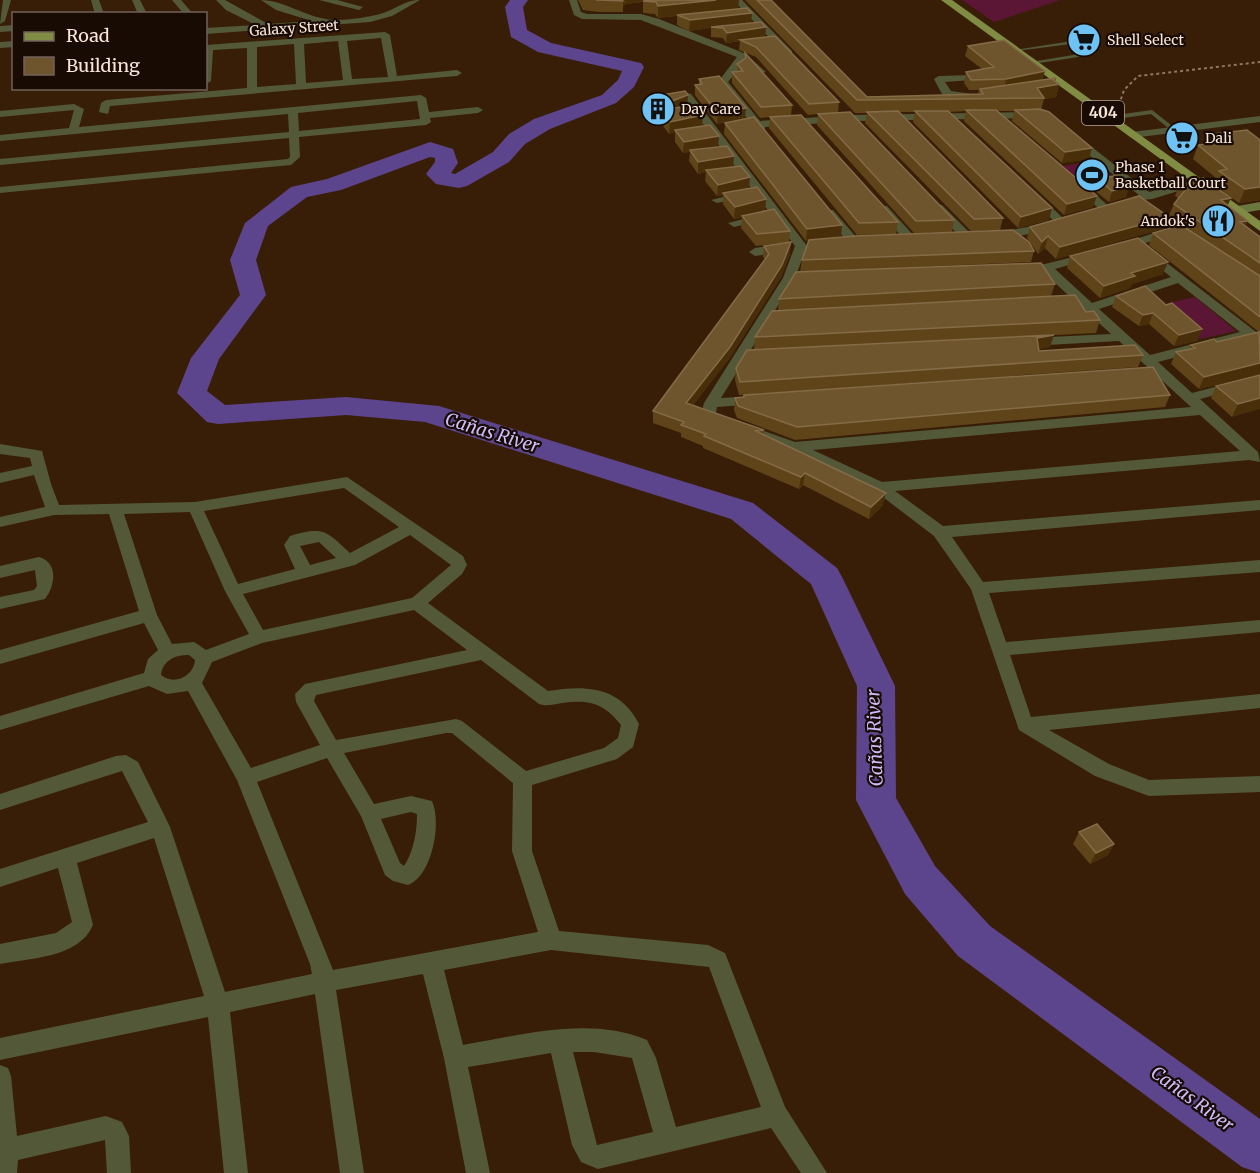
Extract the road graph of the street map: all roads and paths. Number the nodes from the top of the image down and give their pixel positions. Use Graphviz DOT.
graph roads {
  1 [pos="6,0"];
  2 [pos="176,0"];
  3 [pos="220,0"];
  4 [pos="265,0"];
  5 [pos="323,0"];
  6 [pos="416,0"];
  7 [pos="573,0"];
  8 [pos="737,0"];
  9 [pos="946,0"];
  10 [pos="356,3"];
  11 [pos="645,7"];
  12 [pos="187,12"];
  13 [pos="577,13"];
  14 [pos="750,13"];
  15 [pos="738,14"];
  16 [pos="1,15"];
  17 [pos="370,19"];
  18 [pos="679,19"];
  19 [pos="656,21"];
  20 [pos="328,23"];
  21 [pos="270,27"];
  22 [pos="208,29"];
  23 [pos="711,32"];
  24 [pos="689,34"];
  25 [pos="342,38"];
  26 [pos="327,39"];
  27 [pos="299,42"];
  28 [pos="252,45"];
  29 [pos="207,48"];
  30 [pos="744,50"];
  31 [pos="1016,50"];
  32 [pos="795,58"];
  33 [pos="1260,62"];
  34 [pos="1033,63"];
  35 [pos="457,74"];
  36 [pos="972,77"];
  37 [pos="766,78"];
  38 [pos="393,79"];
  39 [pos="348,83"];
  40 [pos="301,87"];
  41 [pos="110,90"];
  42 [pos="252,91"];
  43 [pos="204,92"];
  44 [pos="160,94"];
  45 [pos="687,96"];
  46 [pos="982,96"];
  47 [pos="293,110"];
  48 [pos="478,110"];
  49 [pos="698,110"];
  50 [pos="844,110"];
  51 [pos="682,112"];
  52 [pos="0,114"];
  53 [pos="425,116"];
  54 [pos="997,116"];
  55 [pos="1044,116"];
  56 [pos="1107,117"];
  57 [pos="853,118"];
  58 [pos="1260,119"];
  59 [pos="756,123"];
  60 [pos="861,127"];
  61 [pos="1014,130"];
  62 [pos="1174,130"];
  63 [pos="73,131"];
  64 [pos="707,131"];
  65 [pos="295,134"];
  66 [pos="1068,134"];
  67 [pos="1132,135"];
  68 [pos="0,138"];
  69 [pos="771,141"];
  70 [pos="0,162"];
  71 [pos="1065,174"];
  72 [pos="1194,180"];
  73 [pos="0,190"];
  74 [pos="1028,191"];
  75 [pos="759,192"];
  76 [pos="926,195"];
  77 [pos="872,196"];
  78 [pos="1139,196"];
  79 [pos="717,200"];
  80 [pos="823,205"];
  81 [pos="1260,206"];
  82 [pos="1107,210"];
  83 [pos="1236,210"];
  84 [pos="775,214"];
  85 [pos="999,218"];
  86 [pos="734,223"];
  87 [pos="1260,227"];
  88 [pos="977,237"];
  89 [pos="944,238"];
  90 [pos="910,239"];
  91 [pos="1019,239"];
  92 [pos="1135,242"];
  93 [pos="832,243"];
  94 [pos="806,246"];
  95 [pos="755,252"];
  96 [pos="1046,267"];
  97 [pos="1011,269"];
  98 [pos="1180,278"];
  99 [pos="1078,303"];
  100 [pos="1121,337"];
  101 [pos="1255,337"];
  102 [pos="1014,342"];
  103 [pos="1148,360"];
  104 [pos="1160,372"];
  105 [pos="1136,374"];
  106 [pos="1260,379"];
  107 [pos="1189,398"];
  108 [pos="770,399"];
  109 [pos="711,403"];
  110 [pos="1203,410"];
  111 [pos="794,447"];
  112 [pos="0,449"];
  113 [pos="1256,458"];
  114 [pos="40,469"];
  115 [pos="0,478"];
  116 [pos="880,487"];
  117 [pos="1260,505"];
  118 [pos="195,507"];
  119 [pos="116,509"];
  120 [pos="54,510"];
  121 [pos="0,522"];
  122 [pos="411,526"];
  123 [pos="940,532"];
  124 [pos="349,561"];
  125 [pos="1260,566"];
  126 [pos="0,572"];
  127 [pos="305,572"];
  128 [pos="979,588"];
  129 [pos="233,591"];
  130 [pos="0,603"];
  131 [pos="417,603"];
  132 [pos="149,615"];
  133 [pos="1260,626"];
  134 [pos="259,637"];
  135 [pos="998,649"];
  136 [pos="167,652"];
  137 [pos="484,652"];
  138 [pos="0,657"];
  139 [pos="204,658"];
  140 [pos="152,678"];
  141 [pos="192,682"];
  142 [pos="1260,701"];
  143 [pos="0,723"];
  144 [pos="1025,724"];
  145 [pos="333,748"];
  146 [pos="246,778"];
  147 [pos="523,780"];
  148 [pos="1260,784"];
  149 [pos="0,802"];
  150 [pos="369,813"];
  151 [pos="160,827"];
  152 [pos="65,857"];
  153 [pos="0,878"];
  154 [pos="551,940"];
  155 [pos="0,954"];
  156 [pos="431,962"];
  157 [pos="323,982"];
  158 [pos="218,1004"];
  159 [pos="559,1040"];
  160 [pos="0,1049"];
  161 [pos="455,1058"];
  162 [pos="0,1076"];
  163 [pos="776,1115"];
  164 [pos="668,1142"];
  165 [pos="4,1159"];
  166 [pos="119,1173"];
  167 [pos="236,1173"];
  168 [pos="352,1173"];
  169 [pos="478,1173"];
  170 [pos="815,1173"];
  1 -- 16 [label="street"];
  2 -- 12 [label="street"];
  3 -- 21 [label="street"];
  4 -- 20 [label="street"];
  5 -- 10 [label="street"];
  6 -- 17 [label="street"];
  7 -- 13 [label="street"];
  8 -- 14 [label="street"];
  9 -- 31 [label="main road, 404"];
  10 -- 17 [label="street"];
  11 -- 13 [label="street"];
  13 -- 19 [label="street"];
  14 -- 15 [label="street"];
  14 -- 32 [label="street"];
  17 -- 20 [label="street"];
  18 -- 19 [label="street"];
  19 -- 24 [label="street"];
  20 -- 21 [label="street"];
  20 -- 26 [label="street"];
  21 -- 22 [label="street"];
  23 -- 24 [label="street"];
  24 -- 30 [label="street"];
  25 -- 26 [label="street, Galaxy Street"];
  25 -- 38 [label="street, Galaxy Street"];
  25 -- 39 [label="street"];
  26 -- 27 [label="street, Galaxy Street"];
  27 -- 28 [label="street, Galaxy Street"];
  27 -- 40 [label="street"];
  28 -- 29 [label="street, Galaxy Street"];
  28 -- 42 [label="street"];
  30 -- 37 [label="street"];
  30 -- 59 [label="street"];
  31 -- 34 [label="main road, 404"];
  31 -- 34 [label="lane"];
  33 -- 56 [label="path"];
  34 -- 56 [label="main road, 404"];
  35 -- 38 [label="street"];
  36 -- 46 [label="street"];
  38 -- 39 [label="street"];
  39 -- 40 [label="street"];
  40 -- 42 [label="street"];
  41 -- 44 [label="street"];
  42 -- 43 [label="street"];
  43 -- 44 [label="street"];
  45 -- 49 [label="street"];
  47 -- 53 [label="street"];
  47 -- 63 [label="street"];
  47 -- 65 [label="street"];
  48 -- 53 [label="street"];
  49 -- 51 [label="street"];
  49 -- 64 [label="street"];
  50 -- 57 [label="street"];
  52 -- 63 [label="street"];
  53 -- 65 [label="street"];
  54 -- 55 [label="street"];
  54 -- 57 [label="street"];
  54 -- 61 [label="street"];
  56 -- 62 [label="lane"];
  56 -- 67 [label="main road, 404"];
  57 -- 59 [label="street"];
  57 -- 60 [label="street"];
  58 -- 62 [label="street"];
  59 -- 64 [label="street"];
  59 -- 69 [label="street"];
  62 -- 67 [label="street"];
  63 -- 68 [label="street"];
  64 -- 75 [label="street"];
  65 -- 70 [label="street"];
  65 -- 73 [label="street"];
  66 -- 78 [label="street"];
  67 -- 72 [label="main road, 404"];
  71 -- 82 [label="street"];
  72 -- 78 [label="street"];
  72 -- 83 [label="main road, 404"];
  74 -- 91 [label="street"];
  75 -- 79 [label="street"];
  75 -- 84 [label="street"];
  76 -- 88 [label="street"];
  77 -- 90 [label="street"];
  78 -- 92 [label="street"];
  80 -- 93 [label="street"];
  81 -- 83 [label="street"];
  83 -- 87 [label="main road, 404"];
  84 -- 86 [label="street"];
  84 -- 94 [label="street"];
  85 -- 91 [label="street"];
  88 -- 89 [label="street"];
  88 -- 91 [label="street"];
  92 -- 96 [label="street"];
  92 -- 98 [label="street"];
  94 -- 95 [label="street"];
  94 -- 109 [label="street"];
  96 -- 97 [label="street"];
  96 -- 99 [label="street"];
  98 -- 99 [label="street"];
  98 -- 101 [label="street"];
  99 -- 100 [label="street"];
  100 -- 102 [label="street"];
  100 -- 103 [label="street"];
  101 -- 103 [label="street"];
  103 -- 104 [label="street"];
  104 -- 105 [label="street"];
  104 -- 107 [label="street"];
  106 -- 107 [label="street"];
  107 -- 110 [label="street"];
  108 -- 109 [label="street"];
  109 -- 111 [label="street"];
  110 -- 111 [label="street"];
  110 -- 113 [label="street"];
  111 -- 116 [label="street"];
  112 -- 114 [label="street"];
  113 -- 116 [label="street"];
  114 -- 115 [label="street"];
  114 -- 120 [label="street"];
  116 -- 123 [label="street"];
  117 -- 123 [label="street"];
  118 -- 119 [label="street"];
  118 -- 122 [label="street"];
  118 -- 129 [label="street"];
  119 -- 120 [label="street"];
  119 -- 132 [label="street"];
  120 -- 121 [label="street"];
  122 -- 124 [label="street"];
  122 -- 131 [label="street"];
  123 -- 128 [label="street"];
  124 -- 127 [label="street"];
  124 -- 127 [label="street"];
  125 -- 128 [label="street"];
  126 -- 130 [label="street"];
  127 -- 129 [label="street"];
  128 -- 135 [label="street"];
  129 -- 134 [label="street"];
  131 -- 134 [label="street"];
  131 -- 137 [label="street"];
  132 -- 136 [label="street"];
  132 -- 138 [label="street"];
  133 -- 135 [label="street"];
  134 -- 139 [label="street"];
  135 -- 144 [label="street"];
  136 -- 139 [label="street"];
  136 -- 140 [label="street"];
  137 -- 145 [label="street"];
  137 -- 147 [label="street"];
  139 -- 141 [label="street"];
  140 -- 141 [label="street"];
  140 -- 143 [label="street"];
  141 -- 146 [label="street"];
  142 -- 144 [label="street"];
  144 -- 148 [label="street"];
  145 -- 146 [label="street"];
  145 -- 147 [label="street"];
  145 -- 150 [label="street"];
  146 -- 157 [label="street"];
  147 -- 154 [label="street"];
  149 -- 151 [label="street"];
  151 -- 152 [label="street"];
  151 -- 158 [label="street"];
  152 -- 153 [label="street"];
  152 -- 155 [label="street"];
  154 -- 156 [label="street"];
  154 -- 163 [label="street"];
  156 -- 157 [label="street"];
  156 -- 161 [label="street"];
  157 -- 158 [label="street"];
  157 -- 168 [label="street"];
  158 -- 160 [label="street"];
  158 -- 167 [label="street"];
  159 -- 161 [label="street"];
  159 -- 164 [label="street"];
  159 -- 164 [label="street"];
  161 -- 169 [label="street"];
  162 -- 165 [label="street"];
  163 -- 164 [label="street"];
  163 -- 170 [label="street"];
  165 -- 166 [label="street"];
}
